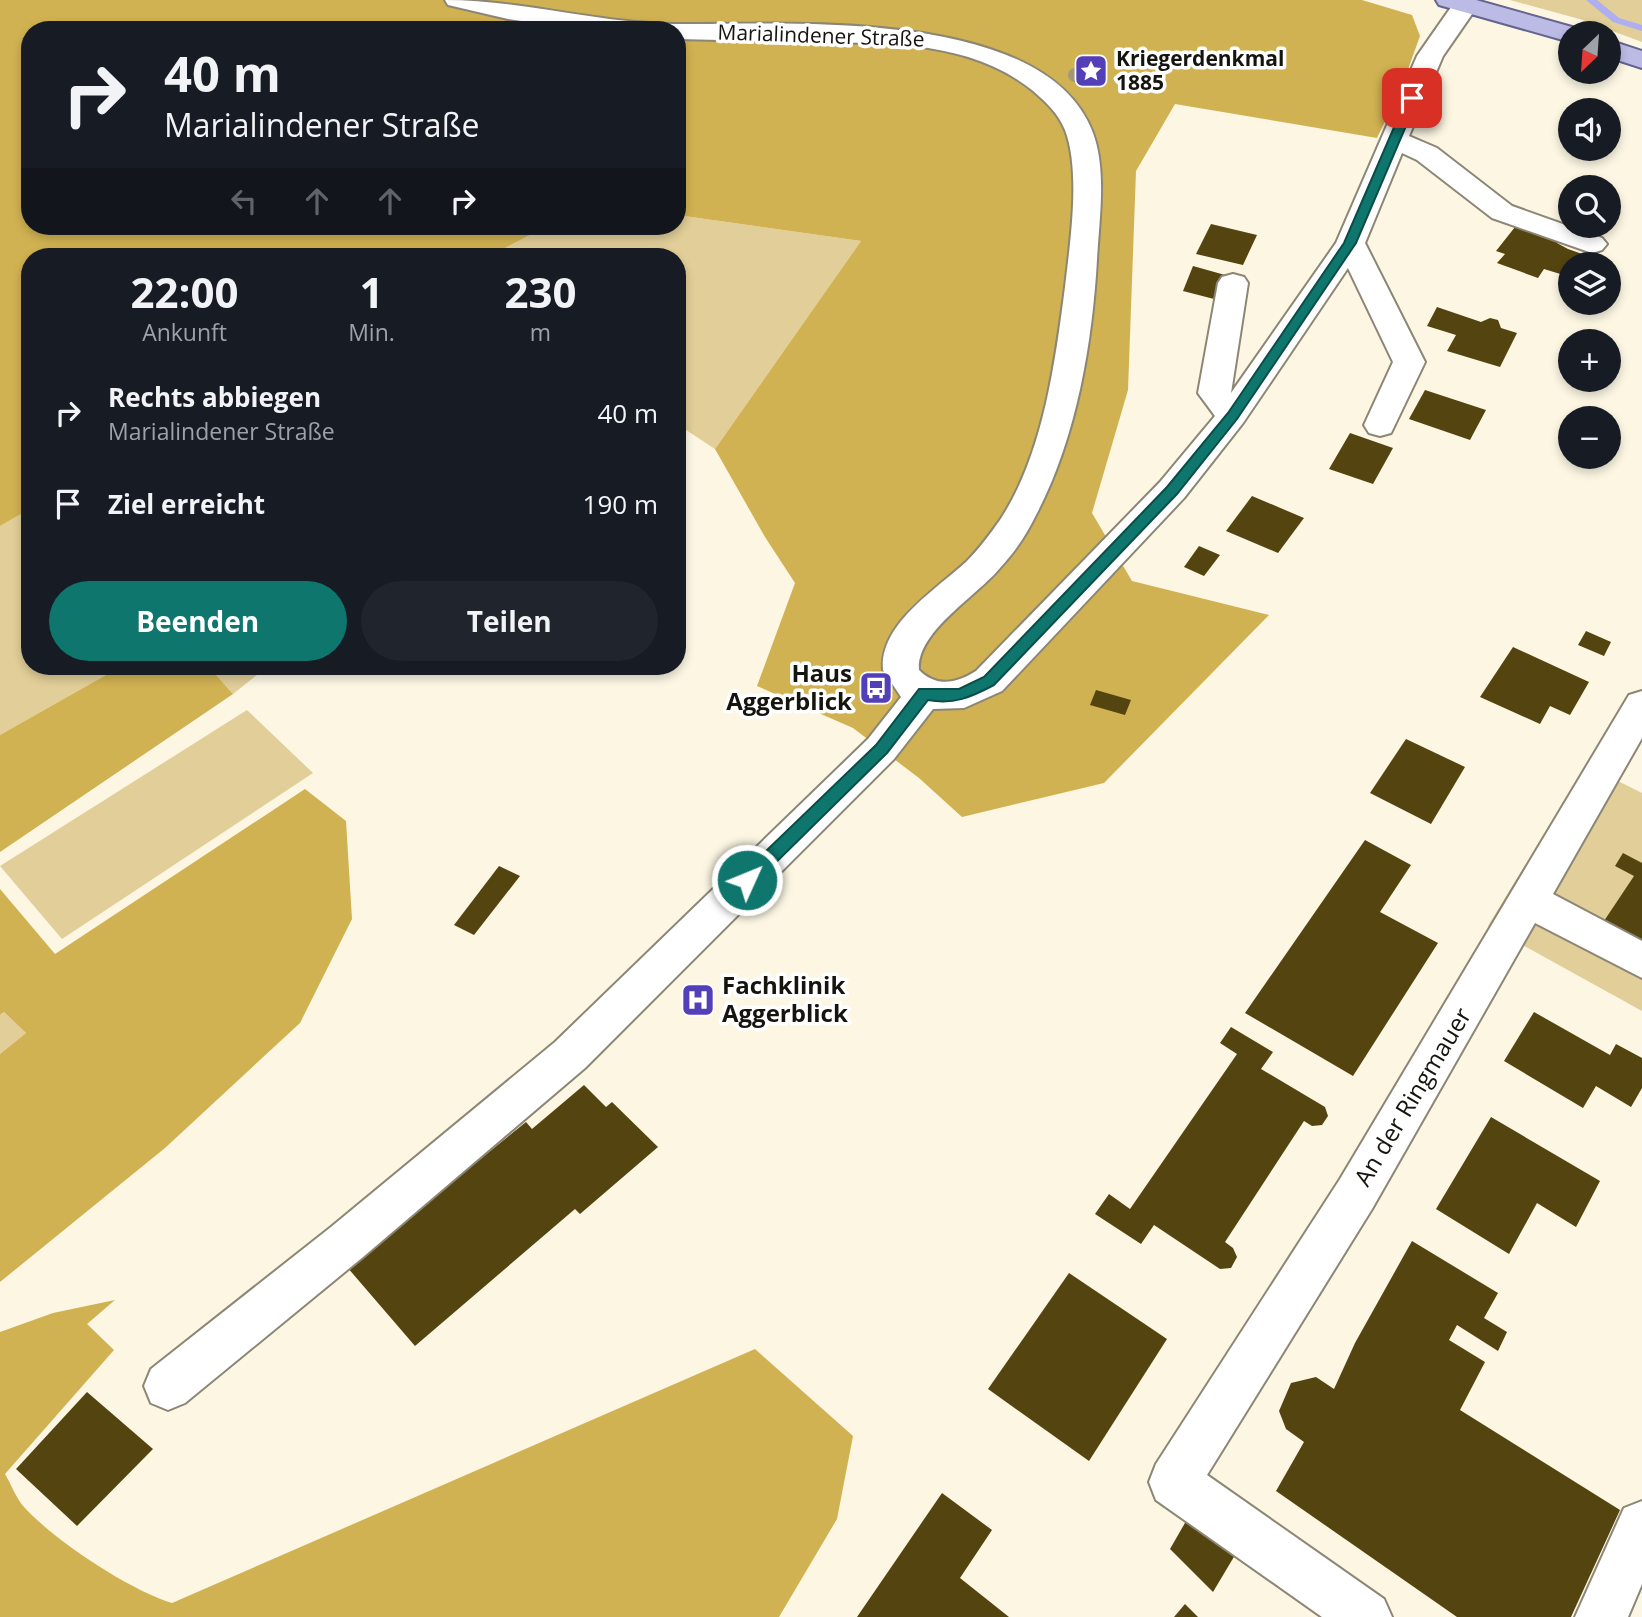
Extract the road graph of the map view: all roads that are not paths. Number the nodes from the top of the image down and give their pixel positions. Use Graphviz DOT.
graph roads {
  1 [pos="457,0"];
  2 [pos="1457,2"];
  3 [pos="556,21"];
  4 [pos="686,31"];
  5 [pos="1558,31"];
  6 [pos="1621,53"];
  7 [pos="1642,60"];
  8 [pos="1395,140"];
  9 [pos="1350,243"];
  10 [pos="1592,244"];
  11 [pos="1233,284"];
  12 [pos="1232,416"];
  13 [pos="1380,425"];
  14 [pos="924,693"];
  15 [pos="1638,719"];
  16 [pos="1528,900"];
  17 [pos="1642,961"];
  18 [pos="168,1386"];
  19 [pos="1642,1526"];
  20 [pos="1366,1617"];
  21 [pos="1601,1617"];
  1 -- 3 [label="street"];
  2 -- 5 [label="main road"];
  2 -- 8 [label="street"];
  4 -- 14 [label="street, Marialindener Straße"];
  6 -- 7 [label="main road"];
  8 -- 9 [label="street"];
  8 -- 10 [label="street"];
  9 -- 12 [label="street"];
  9 -- 13 [label="street"];
  11 -- 12 [label="street"];
  12 -- 14 [label="street"];
  14 -- 18 [label="street"];
  15 -- 16 [label="street, An der Ringmauer"];
  16 -- 17 [label="street"];
  16 -- 20 [label="street, An der Ringmauer"];
  19 -- 21 [label="street"];
}
